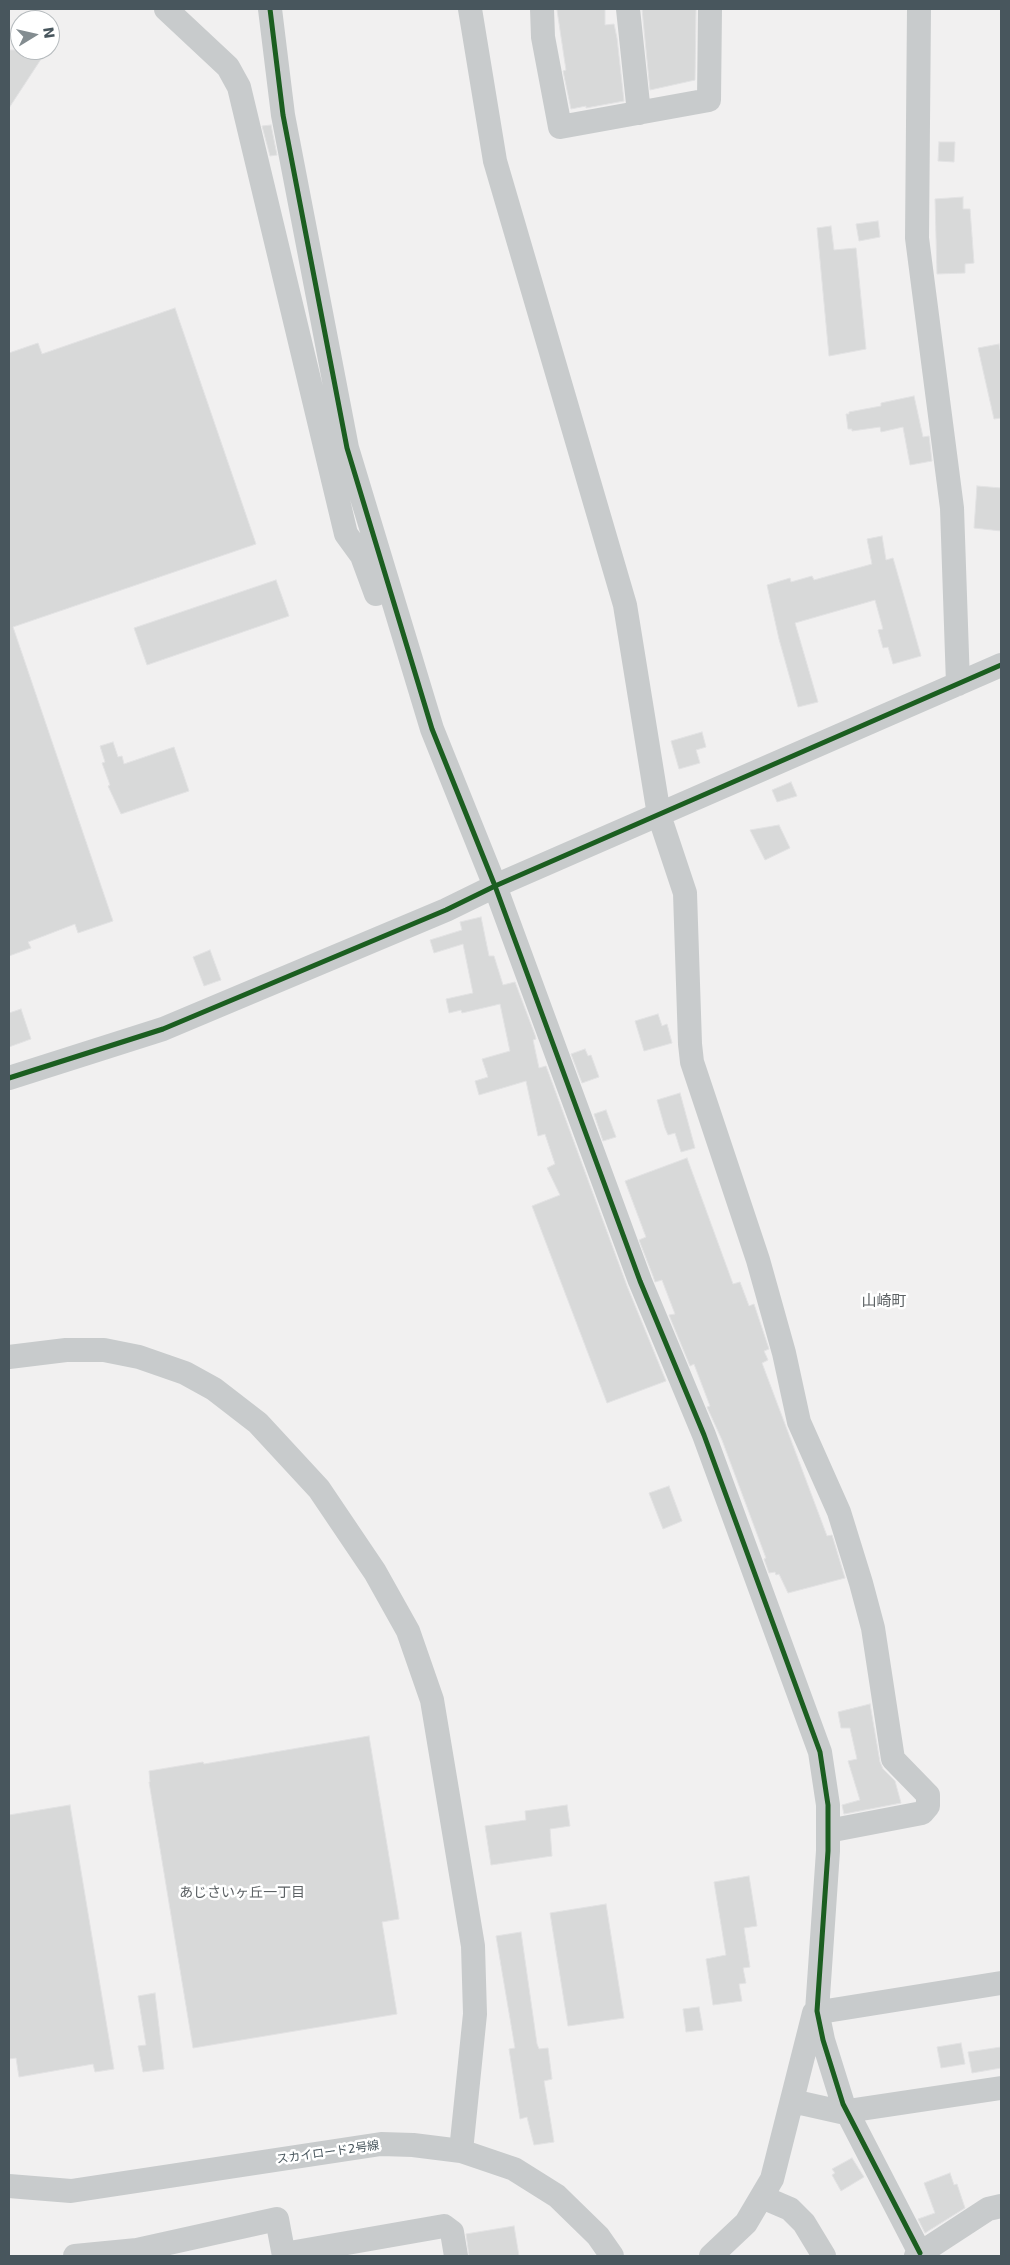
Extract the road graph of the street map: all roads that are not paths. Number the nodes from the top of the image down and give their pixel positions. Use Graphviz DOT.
graph roads {
  1 [pos="166,9"];
  2 [pos="270,9"];
  3 [pos="470,9"];
  4 [pos="542,9"];
  5 [pos="628,9"];
  6 [pos="710,9"];
  7 [pos="919,9"];
  8 [pos="639,113"];
  9 [pos="1001,665"];
  10 [pos="958,684"];
  11 [pos="425,705"];
  12 [pos="659,815"];
  13 [pos="496,886"];
  14 [pos="9,1078"];
  15 [pos="9,1358"];
  16 [pos="828,1831"];
  17 [pos="1001,1983"];
  18 [pos="818,2012"];
  19 [pos="1001,2088"];
  20 [pos="792,2101"];
  21 [pos="847,2111"];
  22 [pos="461,2151"];
  23 [pos="9,2186"];
  24 [pos="762,2197"];
  25 [pos="1001,2206"];
  26 [pos="171,2249"];
  27 [pos="284,2255"];
  28 [pos="918,2255"];
  29 [pos="75,2256"];
  30 [pos="456,2256"];
  31 [pos="612,2256"];
  32 [pos="710,2256"];
  33 [pos="824,2256"];
  1 -- 11 [label="street"];
  2 -- 11 [label="street"];
  3 -- 12 [label="street"];
  4 -- 8 [label="street"];
  5 -- 8 [label="street"];
  6 -- 8 [label="street"];
  7 -- 10 [label="street"];
  9 -- 10 [label="street"];
  10 -- 12 [label="street"];
  11 -- 13 [label="street"];
  12 -- 13 [label="street"];
  12 -- 16 [label="street"];
  13 -- 14 [label="street"];
  13 -- 16 [label="street"];
  15 -- 22 [label="street"];
  16 -- 18 [label="street"];
  17 -- 18 [label="street"];
  18 -- 20 [label="street"];
  18 -- 21 [label="street"];
  19 -- 21 [label="street"];
  20 -- 21 [label="street"];
  20 -- 24 [label="street"];
  21 -- 28 [label="street"];
  22 -- 23 [label="street, スカイロード2号線"];
  22 -- 31 [label="street, スカイロード2号線"];
  24 -- 32 [label="street"];
  24 -- 33 [label="street"];
  25 -- 28 [label="street"];
  26 -- 27 [label="street"];
  26 -- 29 [label="street"];
  27 -- 30 [label="street"];
}
